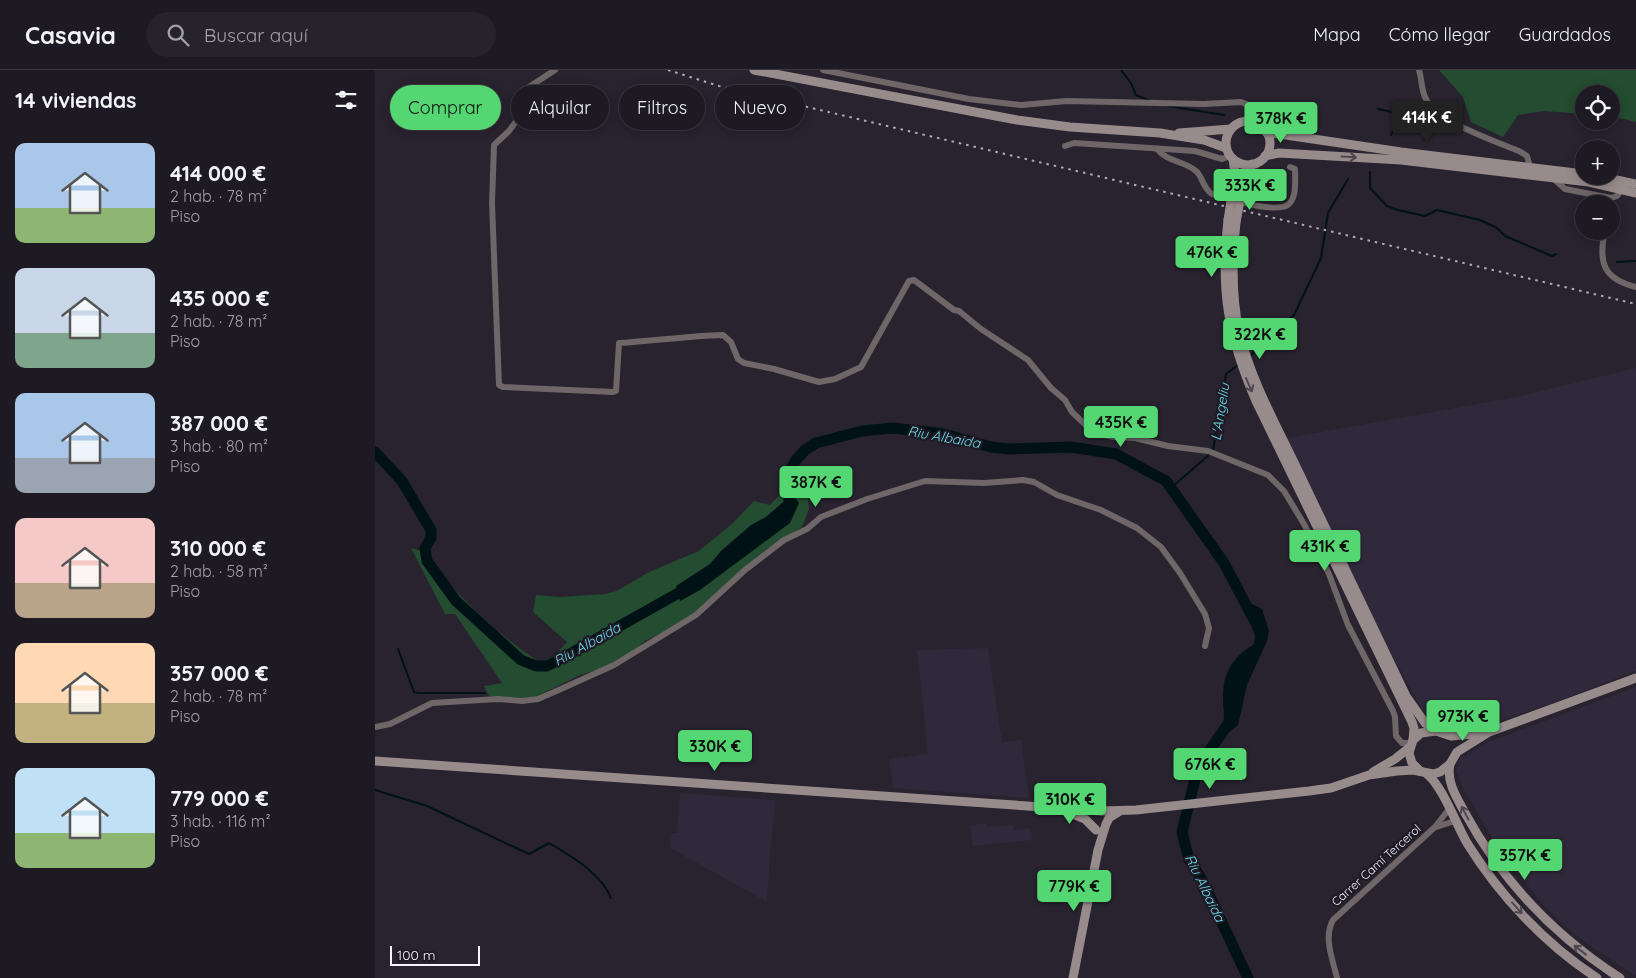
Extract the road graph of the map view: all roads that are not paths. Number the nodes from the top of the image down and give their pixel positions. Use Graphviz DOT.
graph roads {
  1 [pos="555,70"];
  2 [pos="755,70"];
  3 [pos="823,70"];
  4 [pos="1419,70"];
  5 [pos="1249,122"];
  6 [pos="1231,129"];
  7 [pos="1266,132"];
  8 [pos="1160,133"];
  9 [pos="1065,146"];
  10 [pos="1157,149"];
  11 [pos="1230,154"];
  12 [pos="1265,156"];
  13 [pos="1252,164"];
  14 [pos="1290,167"];
  15 [pos="1530,167"];
  16 [pos="1575,173"];
  17 [pos="1620,181"];
  18 [pos="1636,184"];
  19 [pos="1620,193"];
  20 [pos="1636,193"];
  21 [pos="1237,196"];
  22 [pos="1604,240"];
  23 [pos="1636,287"];
  24 [pos="1259,398"];
  25 [pos="1205,646"];
  26 [pos="1636,680"];
  27 [pos="375,726"];
  28 [pos="1436,731"];
  29 [pos="1489,732"];
  30 [pos="1445,735"];
  31 [pos="1412,743"];
  32 [pos="375,761"];
  33 [pos="1451,761"];
  34 [pos="1424,772"];
  35 [pos="1369,775"];
  36 [pos="1053,808"];
  37 [pos="1449,809"];
  38 [pos="1101,811"];
  39 [pos="1120,811"];
  40 [pos="1455,821"];
  41 [pos="1106,824"];
  42 [pos="1435,827"];
  43 [pos="1096,830"];
  44 [pos="1098,850"];
  45 [pos="1073,978"];
  46 [pos="1337,978"];
  47 [pos="1597,978"];
  48 [pos="1620,978"];
  1 -- 31 [label="street"];
  2 -- 8 [label="main road"];
  3 -- 5 [label="street"];
  4 -- 15 [label="street"];
  5 -- 6 [label="main road"];
  5 -- 7 [label="main road"];
  6 -- 8 [label="main road"];
  6 -- 11 [label="main road"];
  7 -- 12 [label="main road"];
  7 -- 15 [label="main road"];
  8 -- 11 [label="main road"];
  9 -- 10 [label="street"];
  10 -- 11 [label="street"];
  10 -- 14 [label="street"];
  11 -- 13 [label="main road"];
  11 -- 21 [label="main road"];
  12 -- 13 [label="main road"];
  12 -- 19 [label="main road, one-way"];
  13 -- 21 [label="main road"];
  15 -- 16 [label="main road"];
  17 -- 18 [label="main road"];
  19 -- 20 [label="main road"];
  21 -- 24 [label="main road, bridge"];
  22 -- 23 [label="street"];
  24 -- 28 [label="main road"];
  24 -- 31 [label="main road"];
  25 -- 27 [label="street"];
  26 -- 29 [label="main road"];
  28 -- 30 [label="main road"];
  28 -- 31 [label="main road"];
  29 -- 30 [label="main road"];
  29 -- 33 [label="main road"];
  30 -- 33 [label="main road"];
  31 -- 34 [label="main road"];
  31 -- 35 [label="main road"];
  32 -- 36 [label="main road"];
  33 -- 34 [label="main road"];
  48 -- 33 [label="main road, one-way"];
  34 -- 35 [label="main road"];
  34 -- 37 [label="main road"];
  35 -- 39 [label="main road"];
  36 -- 38 [label="main road"];
  36 -- 43 [label="main road"];
  37 -- 40 [label="main road"];
  37 -- 42 [label="street, Carrer Camí Tercerol"];
  38 -- 39 [label="main road"];
  38 -- 41 [label="main road"];
  38 -- 43 [label="main road"];
  39 -- 41 [label="main road"];
  40 -- 42 [label="street, Carrer Camí Tercerol"];
  40 -- 47 [label="main road, one-way"];
  41 -- 44 [label="main road"];
  42 -- 46 [label="street, Carrer Camí Tercerol"];
  43 -- 44 [label="main road"];
  44 -- 45 [label="main road"];
}
